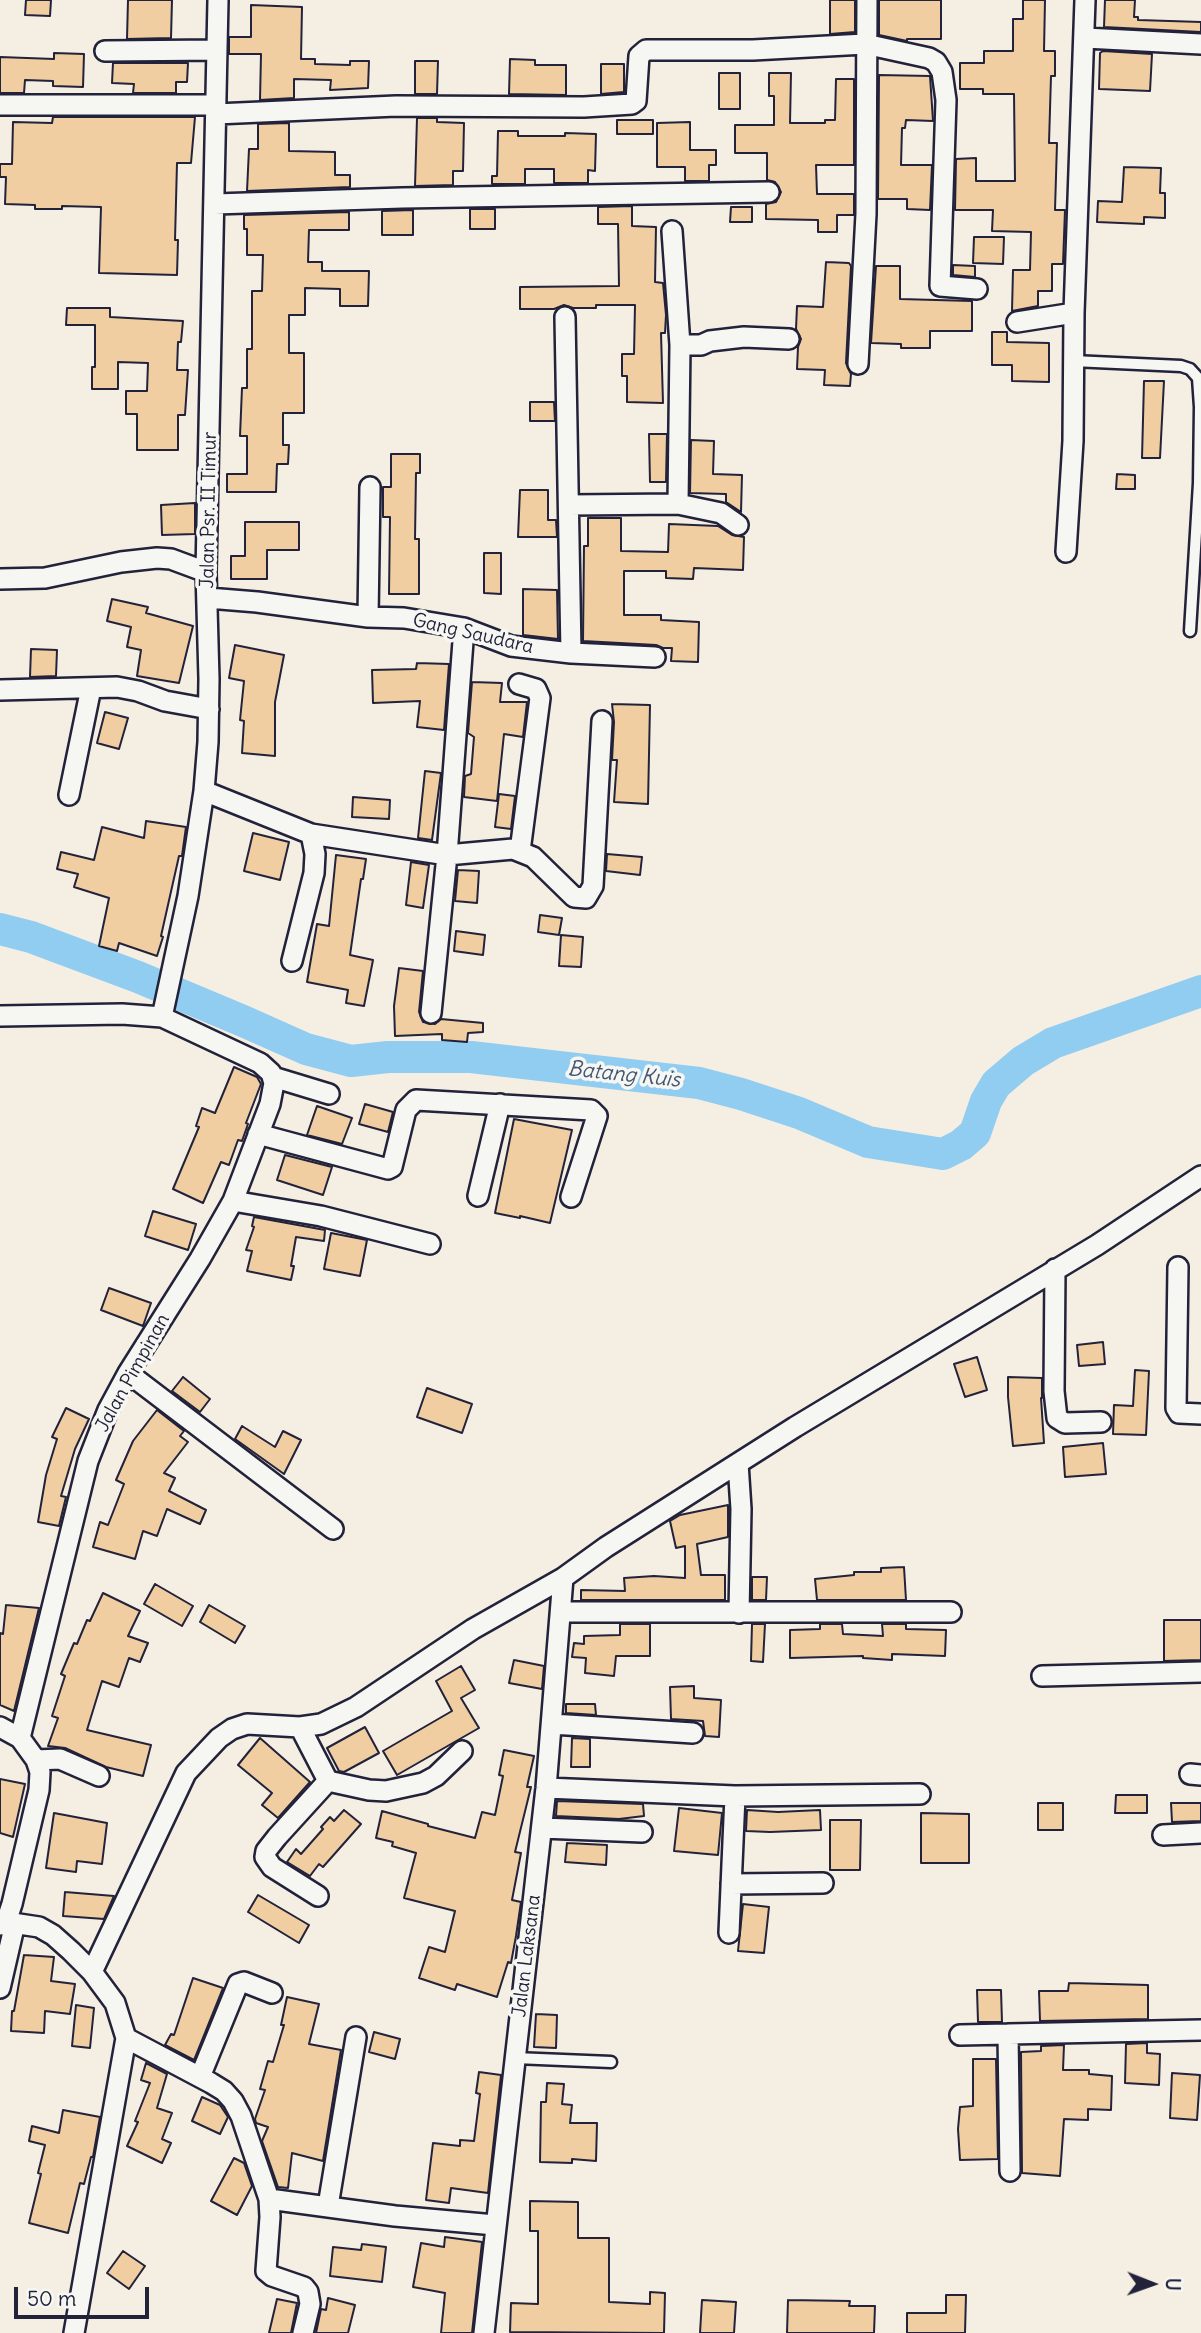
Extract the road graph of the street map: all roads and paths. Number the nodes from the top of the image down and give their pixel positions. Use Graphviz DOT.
graph roads {
  1 [pos="218,0"];
  2 [pos="867,0"];
  3 [pos="1085,0"];
  4 [pos="1086,38"];
  5 [pos="866,44"];
  6 [pos="1201,44"];
  7 [pos="217,50"];
  8 [pos="105,51"];
  9 [pos="0,105"];
  10 [pos="216,110"];
  11 [pos="769,192"];
  12 [pos="215,204"];
  13 [pos="671,231"];
  14 [pos="976,289"];
  15 [pos="1074,313"];
  16 [pos="565,317"];
  17 [pos="1017,322"];
  18 [pos="789,340"];
  19 [pos="680,345"];
  20 [pos="1073,361"];
  21 [pos="858,364"];
  22 [pos="1198,373"];
  23 [pos="1200,483"];
  24 [pos="370,487"];
  25 [pos="678,504"];
  26 [pos="569,505"];
  27 [pos="738,525"];
  28 [pos="1066,552"];
  29 [pos="206,572"];
  30 [pos="0,579"];
  31 [pos="208,597"];
  32 [pos="368,617"];
  33 [pos="464,628"];
  34 [pos="1190,631"];
  35 [pos="571,653"];
  36 [pos="655,657"];
  37 [pos="519,684"];
  38 [pos="91,688"];
  39 [pos="0,690"];
  40 [pos="209,709"];
  41 [pos="602,721"];
  42 [pos="204,790"];
  43 [pos="69,795"];
  44 [pos="311,834"];
  45 [pos="520,850"];
  46 [pos="447,855"];
  47 [pos="292,961"];
  48 [pos="163,1013"];
  49 [pos="431,1013"];
  50 [pos="0,1016"];
  51 [pos="273,1077"];
  52 [pos="329,1094"];
  53 [pos="500,1104"];
  54 [pos="258,1134"];
  55 [pos="1201,1176"];
  56 [pos="478,1196"];
  57 [pos="571,1197"];
  58 [pos="233,1200"];
  59 [pos="430,1244"];
  60 [pos="1178,1267"];
  61 [pos="1055,1269"];
  62 [pos="128,1373"];
  63 [pos="1201,1414"];
  64 [pos="1101,1422"];
  65 [pos="738,1463"];
  66 [pos="333,1529"];
  67 [pos="562,1577"];
  68 [pos="561,1612"];
  69 [pos="951,1612"];
  70 [pos="739,1613"];
  71 [pos="1201,1672"];
  72 [pos="1042,1676"];
  73 [pos="552,1724"];
  74 [pos="0,1727"];
  75 [pos="300,1727"];
  76 [pos="693,1733"];
  77 [pos="20,1738"];
  78 [pos="462,1751"];
  79 [pos="36,1760"];
  80 [pos="99,1776"];
  81 [pos="328,1782"];
  82 [pos="546,1788"];
  83 [pos="920,1794"];
  84 [pos="735,1796"];
  85 [pos="542,1828"];
  86 [pos="642,1832"];
  87 [pos="1201,1833"];
  88 [pos="1163,1835"];
  89 [pos="823,1883"];
  90 [pos="731,1884"];
  91 [pos="318,1896"];
  92 [pos="7,1923"];
  93 [pos="729,1933"];
  94 [pos="92,1972"];
  95 [pos="0,1988"];
  96 [pos="272,1993"];
  97 [pos="1201,2030"];
  98 [pos="1008,2034"];
  99 [pos="960,2035"];
  100 [pos="356,2037"];
  101 [pos="126,2038"];
  102 [pos="514,2058"];
  103 [pos="611,2062"];
  104 [pos="200,2077"];
  105 [pos="1010,2171"];
  106 [pos="269,2199"];
  107 [pos="328,2206"];
  108 [pos="495,2225"];
  109 [pos="74,2333"];
  110 [pos="303,2333"];
  111 [pos="484,2333"];
  1 -- 7 [label="street, Jalan Psr. II Timur"];
  2 -- 5 [label="street"];
  3 -- 4 [label="street"];
  4 -- 6 [label="street"];
  4 -- 15 [label="street"];
  5 -- 10 [label="street"];
  5 -- 14 [label="street"];
  5 -- 21 [label="street"];
  7 -- 8 [label="street"];
  7 -- 10 [label="street, Jalan Psr. II Timur"];
  9 -- 10 [label="street"];
  10 -- 12 [label="street, Jalan Psr. II Timur"];
  11 -- 12 [label="street"];
  12 -- 29 [label="street, Jalan Psr. II Timur"];
  13 -- 19 [label="street"];
  15 -- 17 [label="street"];
  15 -- 20 [label="street"];
  16 -- 26 [label="street"];
  18 -- 19 [label="street"];
  19 -- 25 [label="street"];
  20 -- 22 [label="lane"];
  20 -- 28 [label="street"];
  22 -- 23 [label="lane"];
  23 -- 34 [label="lane"];
  24 -- 32 [label="street"];
  25 -- 26 [label="street"];
  25 -- 27 [label="street"];
  26 -- 35 [label="street"];
  29 -- 30 [label="street"];
  29 -- 31 [label="street, Jalan Psr. II Timur"];
  31 -- 32 [label="street, Gang Saudara"];
  31 -- 40 [label="street, Jalan Psr. II Timur"];
  32 -- 33 [label="street, Gang Saudara"];
  33 -- 35 [label="street, Gang Saudara"];
  33 -- 46 [label="street"];
  35 -- 36 [label="street, Gang Saudara"];
  37 -- 45 [label="street"];
  38 -- 39 [label="street"];
  38 -- 40 [label="street"];
  38 -- 43 [label="street"];
  40 -- 42 [label="street, Jalan Psr. II Timur"];
  41 -- 45 [label="street"];
  42 -- 44 [label="street"];
  42 -- 48 [label="street, Jalan Psr. II Timur"];
  44 -- 46 [label="street"];
  44 -- 47 [label="street"];
  45 -- 46 [label="street"];
  46 -- 49 [label="street"];
  48 -- 50 [label="street"];
  48 -- 51 [label="street"];
  51 -- 52 [label="street"];
  51 -- 54 [label="street, Jalan Pimpinan"];
  53 -- 54 [label="street"];
  53 -- 56 [label="street"];
  53 -- 57 [label="street"];
  54 -- 58 [label="street, Jalan Pimpinan"];
  55 -- 61 [label="street"];
  58 -- 59 [label="street"];
  58 -- 62 [label="street, Jalan Pimpinan"];
  60 -- 63 [label="street"];
  61 -- 64 [label="street"];
  61 -- 65 [label="street"];
  62 -- 66 [label="street"];
  62 -- 77 [label="street, Jalan Pimpinan"];
  65 -- 67 [label="street"];
  65 -- 70 [label="street"];
  67 -- 68 [label="street, Jalan Laksana"];
  67 -- 75 [label="street"];
  68 -- 70 [label="street"];
  68 -- 73 [label="street, Jalan Laksana"];
  69 -- 70 [label="street"];
  71 -- 72 [label="street"];
  73 -- 76 [label="street"];
  73 -- 82 [label="street, Jalan Laksana"];
  74 -- 77 [label="street"];
  75 -- 81 [label="street"];
  75 -- 94 [label="street"];
  77 -- 79 [label="street"];
  78 -- 81 [label="street"];
  79 -- 80 [label="street"];
  79 -- 92 [label="street"];
  81 -- 91 [label="street"];
  82 -- 84 [label="street"];
  82 -- 85 [label="street, Jalan Laksana"];
  83 -- 84 [label="street"];
  84 -- 90 [label="street"];
  85 -- 86 [label="street"];
  85 -- 102 [label="street, Jalan Laksana"];
  87 -- 88 [label="street"];
  89 -- 90 [label="street"];
  90 -- 93 [label="street"];
  92 -- 94 [label="street"];
  92 -- 95 [label="street"];
  94 -- 101 [label="street"];
  96 -- 104 [label="street"];
  97 -- 98 [label="street"];
  98 -- 99 [label="street"];
  98 -- 105 [label="street"];
  100 -- 107 [label="street"];
  101 -- 104 [label="street"];
  101 -- 109 [label="street"];
  102 -- 103 [label="lane"];
  102 -- 108 [label="street, Jalan Laksana"];
  104 -- 106 [label="street"];
  106 -- 107 [label="street"];
  106 -- 110 [label="street"];
  107 -- 108 [label="street"];
  108 -- 111 [label="street, Jalan Laksana"];
}
